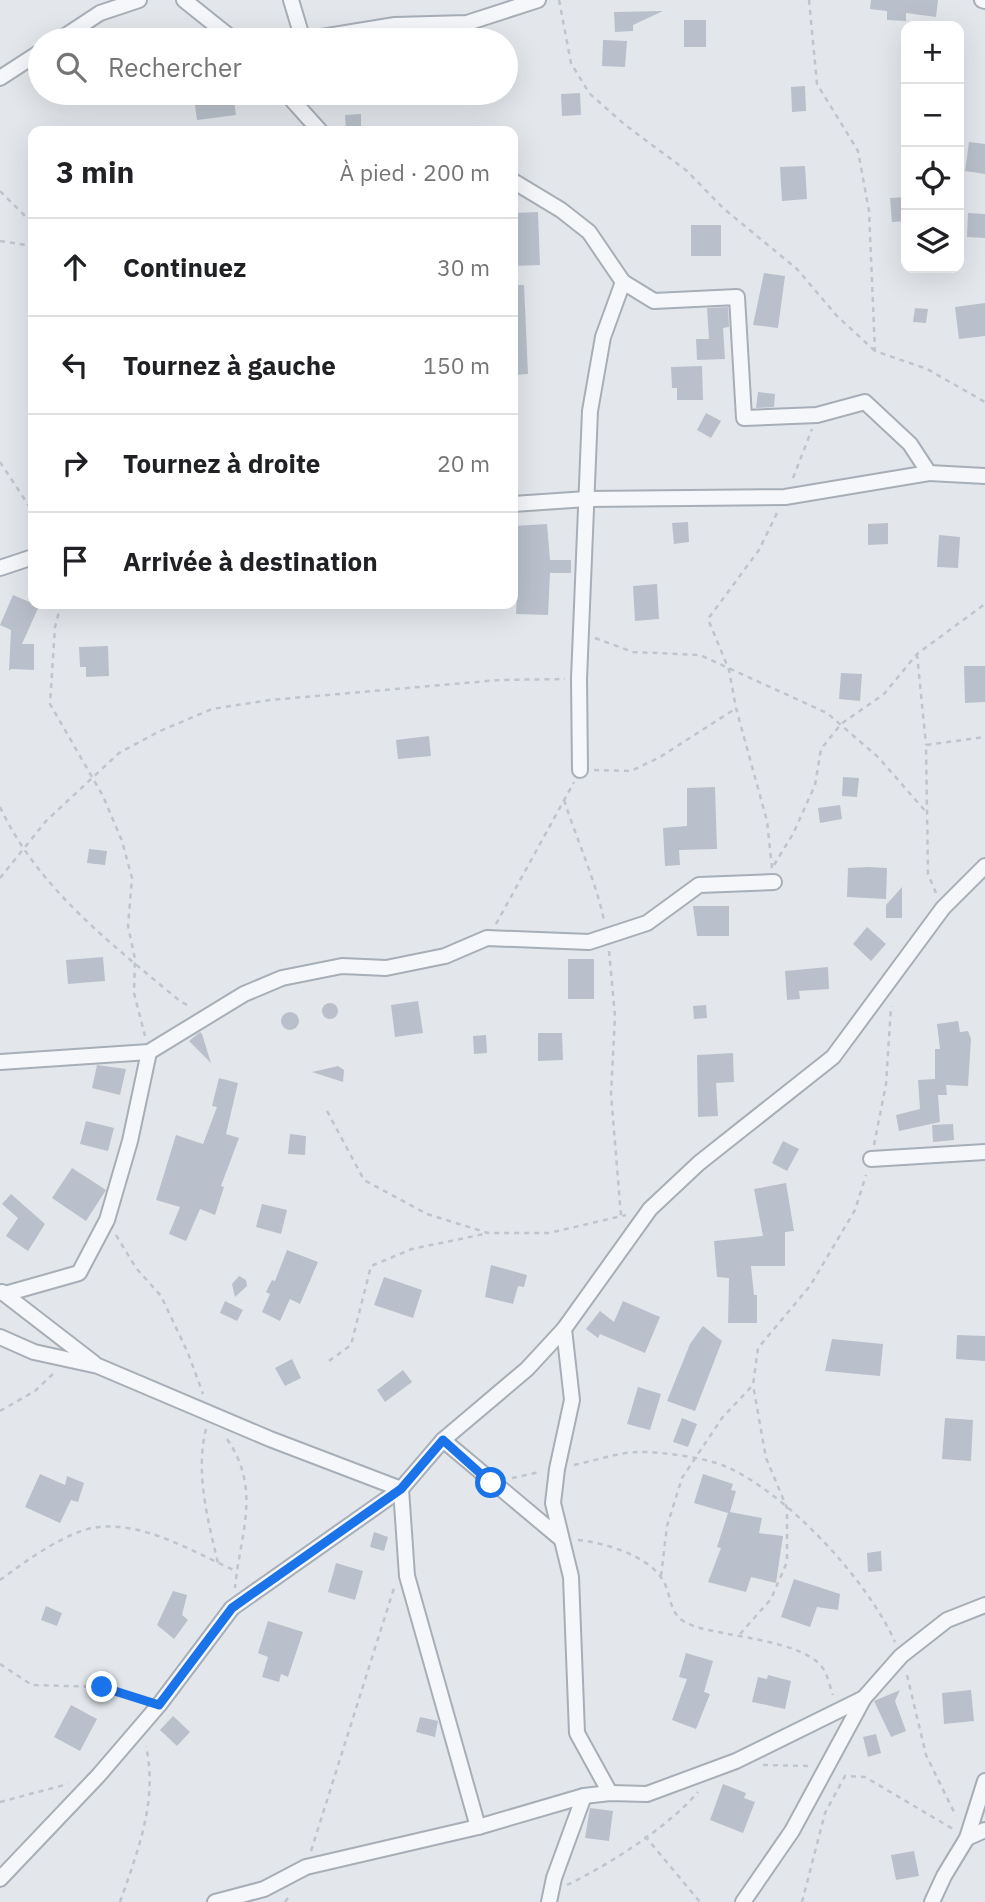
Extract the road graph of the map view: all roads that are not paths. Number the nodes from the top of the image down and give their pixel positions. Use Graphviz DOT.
graph roads {
  1 [pos="139,0"];
  2 [pos="184,0"];
  3 [pos="292,0"];
  4 [pos="538,0"];
  5 [pos="77,28"];
  6 [pos="219,28"];
  7 [pos="300,28"];
  8 [pos="377,28"];
  9 [pos="28,60"];
  10 [pos="28,67"];
  11 [pos="16,68"];
  12 [pos="0,78"];
  13 [pos="297,105"];
  14 [pos="316,126"];
  15 [pos="518,184"];
  16 [pos="623,282"];
  17 [pos="929,473"];
  18 [pos="985,476"];
  19 [pos="587,499"];
  20 [pos="518,503"];
  21 [pos="28,559"];
  22 [pos="0,568"];
  23 [pos="580,770"];
  24 [pos="985,866"];
  25 [pos="773,875"];
  26 [pos="149,1052"];
  27 [pos="0,1062"];
  28 [pos="985,1152"];
  29 [pos="871,1159"];
  30 [pos="2,1292"];
  31 [pos="564,1329"];
  32 [pos="0,1337"];
  33 [pos="98,1366"];
  34 [pos="443,1440"];
  35 [pos="401,1489"];
  36 [pos="560,1538"];
  37 [pos="985,1605"];
  38 [pos="864,1698"];
  39 [pos="985,1781"];
  40 [pos="610,1793"];
  41 [pos="584,1796"];
  42 [pos="478,1827"];
  43 [pos="985,1830"];
  44 [pos="967,1838"];
  45 [pos="0,1879"];
  46 [pos="550,1897"];
  47 [pos="215,1902"];
  48 [pos="743,1902"];
  49 [pos="932,1902"];
  1 -- 5 [label="street"];
  2 -- 6 [label="street"];
  3 -- 7 [label="street"];
  4 -- 8 [label="street"];
  9 -- 11 [label="street"];
  10 -- 11 [label="street"];
  11 -- 12 [label="street"];
  13 -- 14 [label="street"];
  15 -- 16 [label="street"];
  16 -- 17 [label="street"];
  16 -- 19 [label="street"];
  17 -- 18 [label="street"];
  17 -- 19 [label="street"];
  19 -- 20 [label="street"];
  19 -- 23 [label="street"];
  21 -- 22 [label="street"];
  24 -- 31 [label="street"];
  25 -- 26 [label="street"];
  26 -- 27 [label="street"];
  26 -- 30 [label="street"];
  28 -- 29 [label="street"];
  30 -- 33 [label="street"];
  31 -- 34 [label="street"];
  31 -- 36 [label="street"];
  32 -- 33 [label="street"];
  33 -- 35 [label="street"];
  34 -- 35 [label="street"];
  34 -- 36 [label="street"];
  35 -- 42 [label="street"];
  35 -- 45 [label="street"];
  36 -- 40 [label="street"];
  37 -- 38 [label="street"];
  38 -- 40 [label="street"];
  38 -- 48 [label="street"];
  39 -- 44 [label="street"];
  40 -- 41 [label="street"];
  41 -- 42 [label="street"];
  41 -- 46 [label="street"];
  42 -- 47 [label="street"];
  43 -- 44 [label="street"];
  44 -- 49 [label="street"];
}
